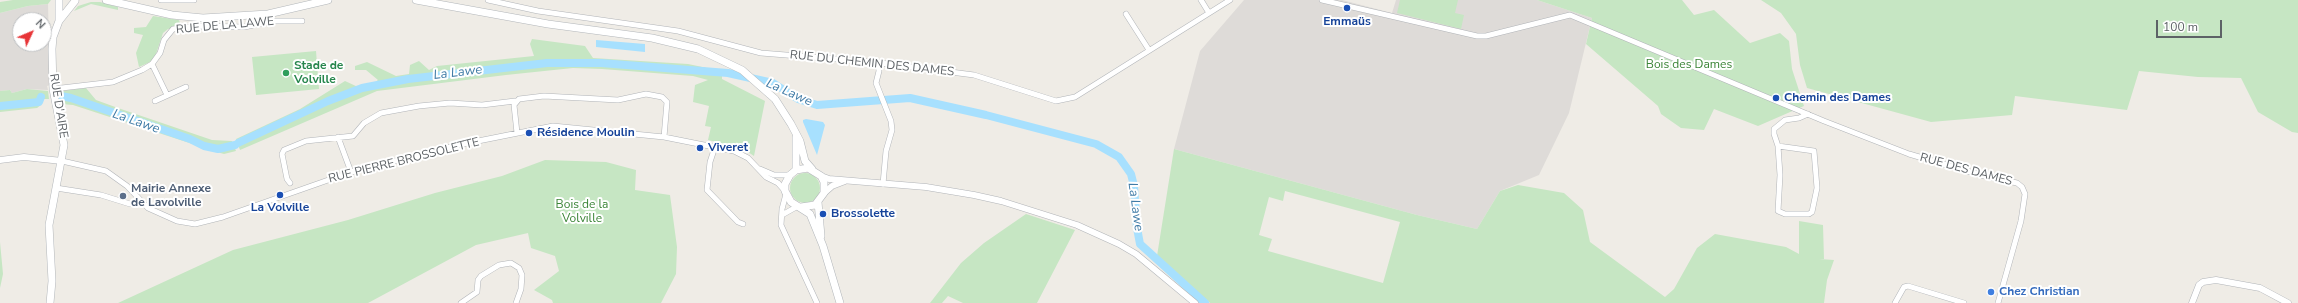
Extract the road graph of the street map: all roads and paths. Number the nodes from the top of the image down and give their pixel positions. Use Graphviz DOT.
graph roads {
  1 [pos="59,0"];
  2 [pos="65,0"];
  3 [pos="76,0"];
  4 [pos="106,0"];
  5 [pos="121,0"];
  6 [pos="161,0"];
  7 [pos="174,0"];
  8 [pos="194,0"];
  9 [pos="328,0"];
  10 [pos="416,0"];
  11 [pos="488,0"];
  12 [pos="1201,0"];
  13 [pos="1230,0"];
  14 [pos="1322,0"];
  15 [pos="132,6"];
  16 [pos="1209,13"];
  17 [pos="1126,14"];
  18 [pos="59,21"];
  19 [pos="302,21"];
  20 [pos="1149,50"];
  21 [pos="878,63"];
  22 [pos="152,64"];
  23 [pos="186,86"];
  24 [pos="53,89"];
  25 [pos="168,95"];
  26 [pos="155,101"];
  27 [pos="515,101"];
  28 [pos="1808,114"];
  29 [pos="517,133"];
  30 [pos="338,137"];
  31 [pos="664,137"];
  32 [pos="796,137"];
  33 [pos="1778,146"];
  34 [pos="714,147"];
  35 [pos="0,160"];
  36 [pos="62,161"];
  37 [pos="758,168"];
  38 [pos="812,169"];
  39 [pos="796,170"];
  40 [pos="351,172"];
  41 [pos="790,175"];
  42 [pos="820,176"];
  43 [pos="846,180"];
  44 [pos="290,183"];
  45 [pos="883,184"];
  46 [pos="56,188"];
  47 [pos="786,193"];
  48 [pos="824,193"];
  49 [pos="818,202"];
  50 [pos="142,203"];
  51 [pos="799,206"];
  52 [pos="782,215"];
  53 [pos="743,224"];
  54 [pos="823,246"];
  55 [pos="50,303"];
  56 [pos="461,303"];
  57 [pos="516,303"];
  58 [pos="817,303"];
  59 [pos="840,303"];
  60 [pos="1195,303"];
  61 [pos="1895,303"];
  62 [pos="1964,303"];
  63 [pos="1998,303"];
  64 [pos="2192,303"];
  65 [pos="2288,303"];
  1 -- 18 [label="main road, RUE D'AIRE"];
  2 -- 3 [label="main road"];
  3 -- 18 [label="main road, RUE D'AIRE"];
  4 -- 15 [label="main road"];
  5 -- 15 [label="main road"];
  6 -- 7 [label="street"];
  7 -- 8 [label="street"];
  9 -- 15 [label="main road"];
  10 -- 32 [label="main road"];
  11 -- 21 [label="street, RUE DU CHEMIN DES DAMES"];
  12 -- 16 [label="street"];
  13 -- 16 [label="street, RUE DU CHEMIN DES DAMES"];
  14 -- 28 [label="street"];
  16 -- 20 [label="street, RUE DU CHEMIN DES DAMES"];
  17 -- 20 [label="street"];
  18 -- 24 [label="main road, RUE D'AIRE"];
  19 -- 22 [label="street, RUE DE LA LAWE"];
  20 -- 21 [label="street, RUE DU CHEMIN DES DAMES"];
  21 -- 45 [label="street"];
  22 -- 24 [label="street"];
  22 -- 25 [label="street"];
  23 -- 25 [label="street"];
  24 -- 36 [label="main road, RUE D'AIRE"];
  25 -- 26 [label="street"];
  27 -- 29 [label="street"];
  27 -- 30 [label="street"];
  27 -- 31 [label="street"];
  28 -- 33 [label="street"];
  28 -- 63 [label="street, RUE DES DAMES"];
  29 -- 31 [label="street, RUE PIERRE BROSSOLETTE"];
  29 -- 40 [label="street, RUE PIERRE BROSSOLETTE"];
  30 -- 40 [label="street"];
  30 -- 44 [label="street"];
  31 -- 34 [label="street, RUE PIERRE BROSSOLETTE"];
  32 -- 38 [label="main road"];
  32 -- 39 [label="main road"];
  33 -- 33 [label="street"];
  34 -- 37 [label="street, RUE PIERRE BROSSOLETTE"];
  34 -- 53 [label="street"];
  35 -- 36 [label="street"];
  36 -- 46 [label="main road, RUE D'AIRE"];
  36 -- 50 [label="street"];
  37 -- 41 [label="street, RUE PIERRE BROSSOLETTE"];
  37 -- 47 [label="street, RUE PIERRE BROSSOLETTE"];
  38 -- 39 [label="main road"];
  38 -- 42 [label="main road"];
  39 -- 41 [label="main road"];
  40 -- 50 [label="street, RUE PIERRE BROSSOLETTE"];
  41 -- 47 [label="main road"];
  42 -- 43 [label="street"];
  42 -- 48 [label="main road"];
  43 -- 45 [label="street"];
  43 -- 48 [label="street"];
  45 -- 60 [label="street"];
  46 -- 50 [label="street, RUE PIERRE BROSSOLETTE"];
  46 -- 55 [label="main road, RUE D'AIRE"];
  47 -- 51 [label="main road"];
  47 -- 52 [label="street"];
  48 -- 49 [label="main road"];
  49 -- 51 [label="main road"];
  49 -- 54 [label="main road"];
  51 -- 52 [label="street"];
  51 -- 54 [label="main road"];
  52 -- 58 [label="street"];
  54 -- 59 [label="main road"];
  56 -- 57 [label="street"];
  61 -- 62 [label="street"];
  64 -- 65 [label="street"];
}
